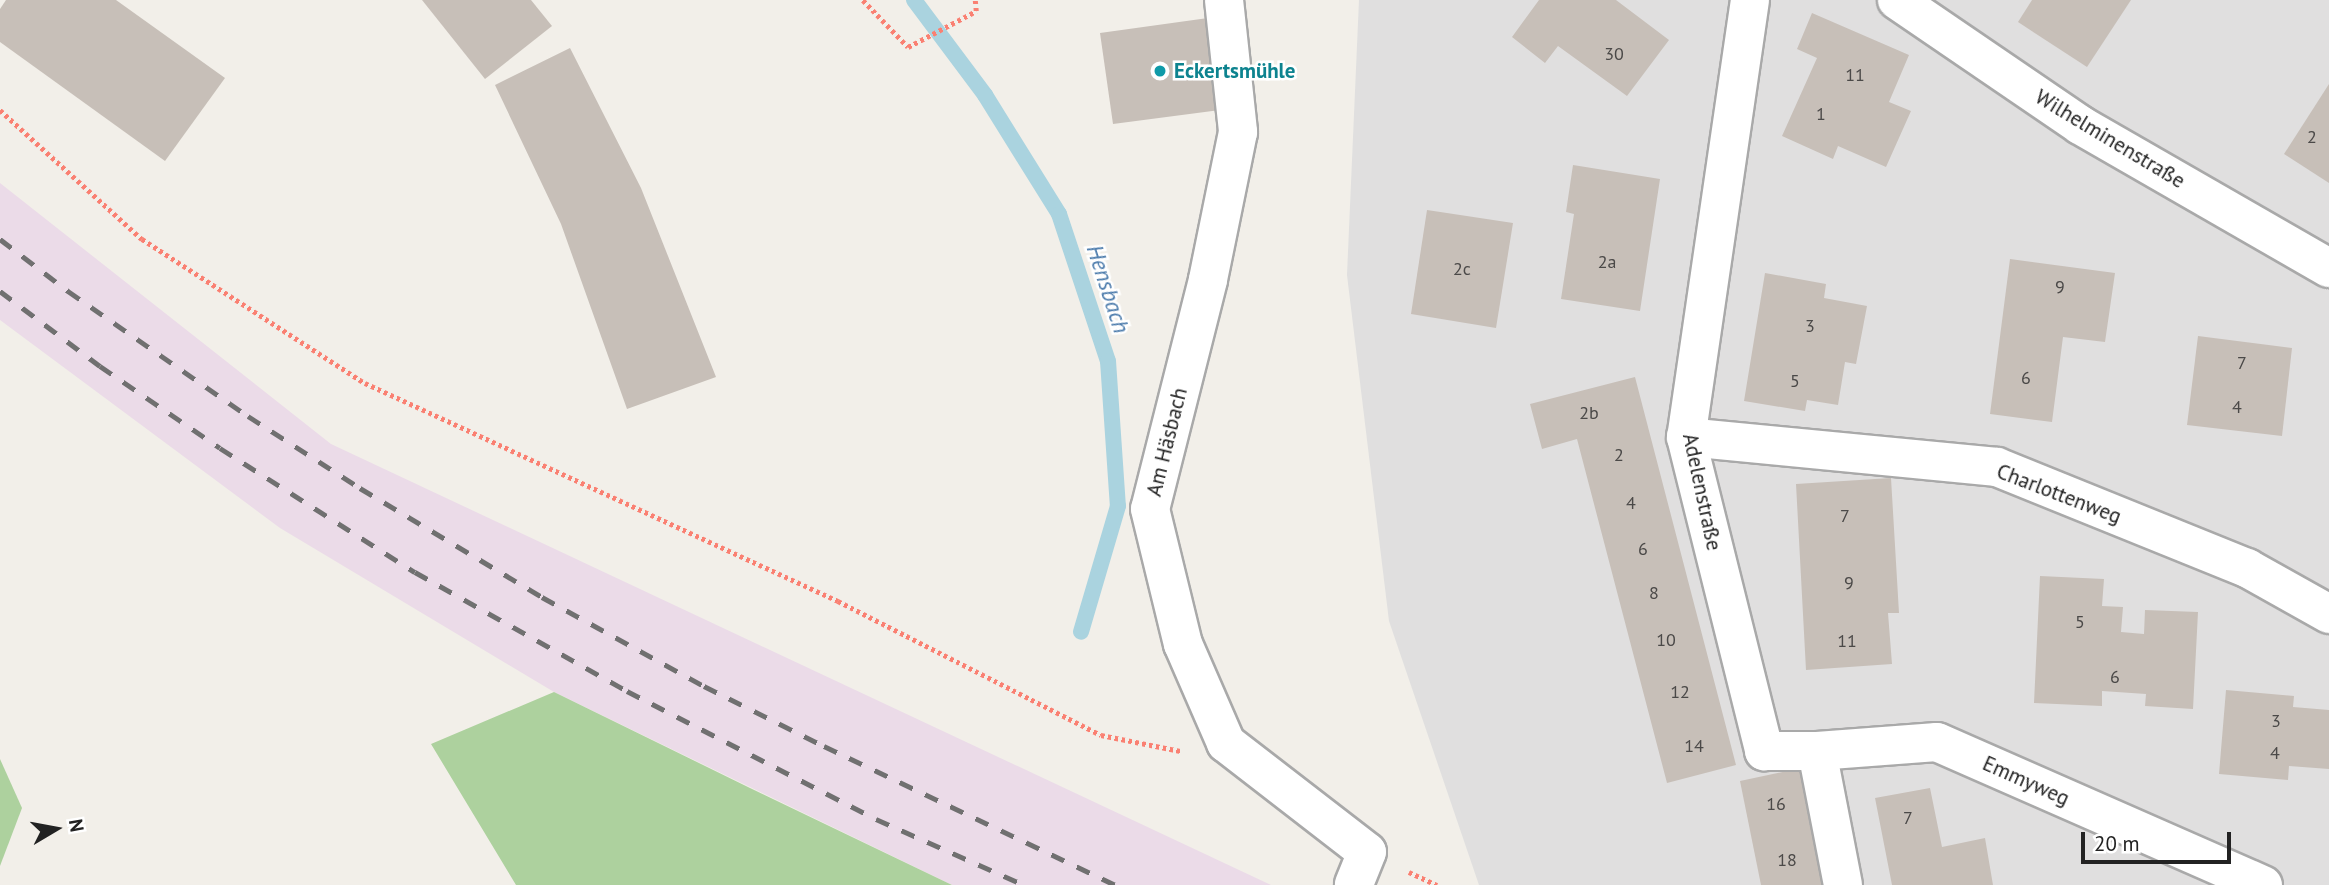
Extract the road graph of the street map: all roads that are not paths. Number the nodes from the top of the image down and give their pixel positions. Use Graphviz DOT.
graph roads {
  1 [pos="1224,0"];
  2 [pos="1750,0"];
  3 [pos="1897,0"];
  4 [pos="2329,268"];
  5 [pos="1686,437"];
  6 [pos="2329,614"];
  7 [pos="1817,751"];
  8 [pos="1360,869"];
  9 [pos="1843,885"];
  10 [pos="2263,885"];
  1 -- 8 [label="street, Am Häsbach"];
  2 -- 5 [label="street, Adelenstraße"];
  3 -- 4 [label="street, Wilhelminenstraße"];
  5 -- 6 [label="street, Charlottenweg"];
  5 -- 7 [label="street, Adelenstraße"];
  7 -- 9 [label="street"];
  7 -- 10 [label="street, Emmyweg"];
}
